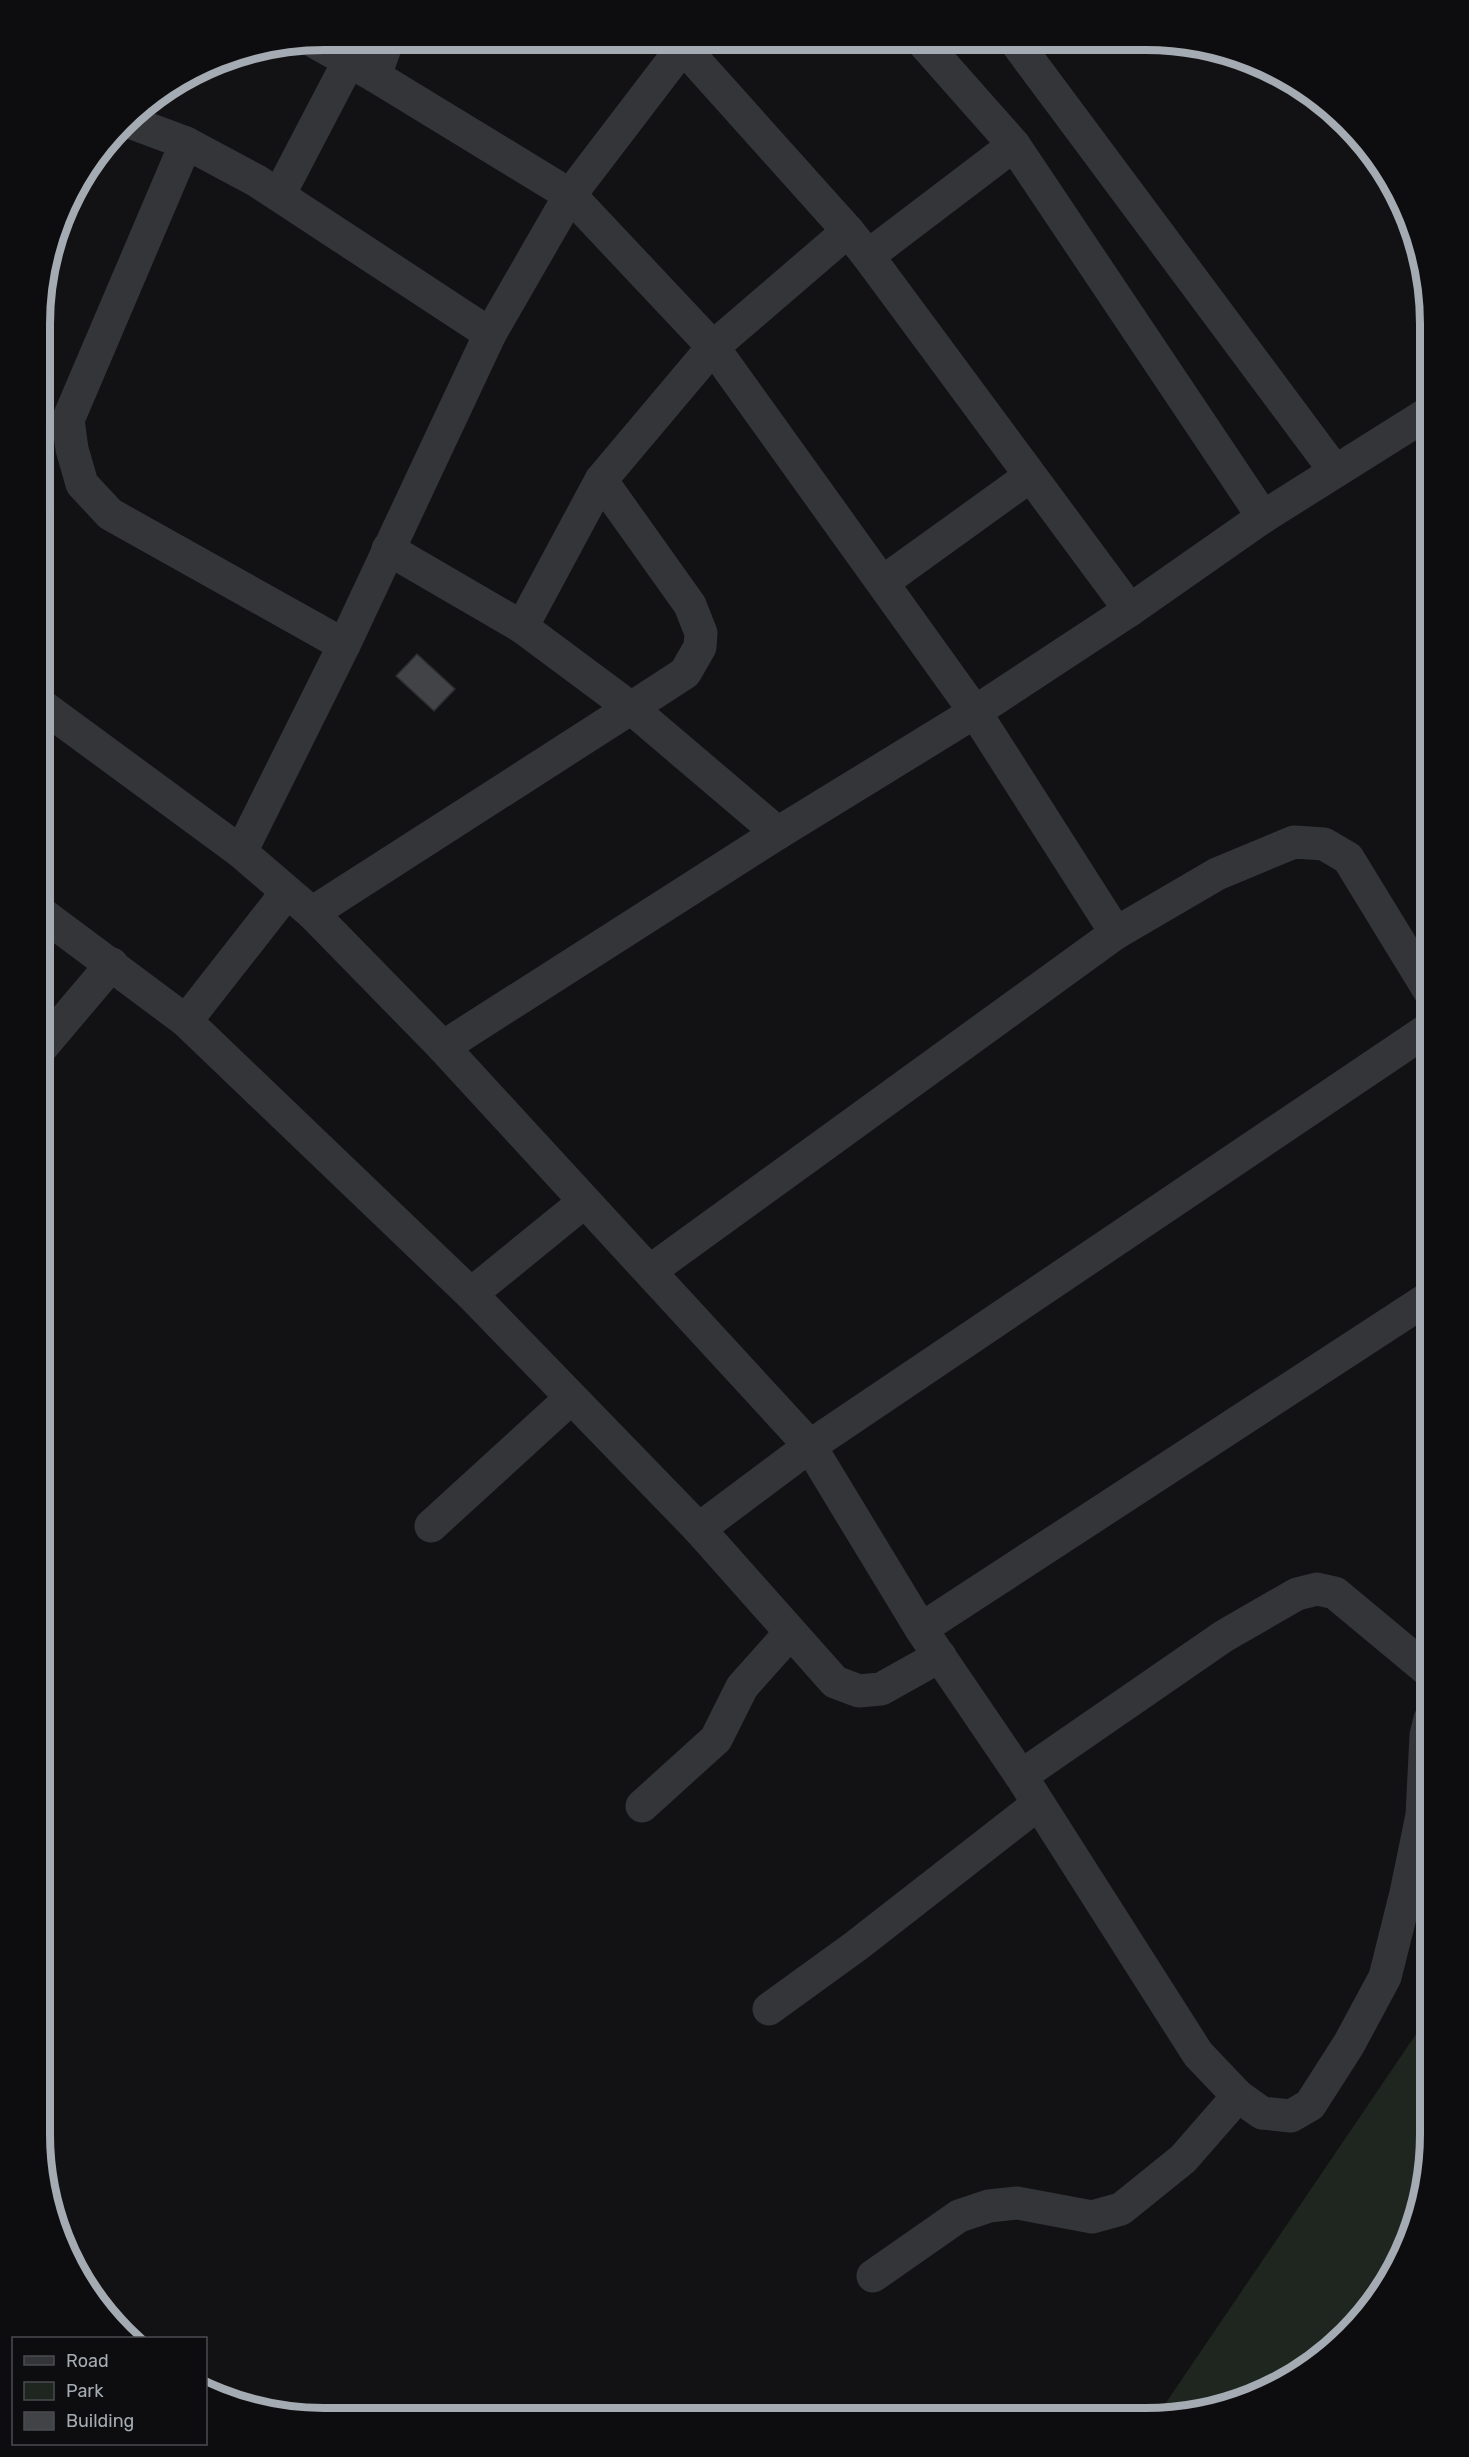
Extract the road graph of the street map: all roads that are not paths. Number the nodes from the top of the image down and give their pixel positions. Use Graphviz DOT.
graph roads {
  1 [pos="329,50"];
  2 [pos="378,50"];
  3 [pos="674,50"];
  4 [pos="683,50"];
  5 [pos="930,50"];
  6 [pos="1022,50"];
  7 [pos="362,68"];
  8 [pos="136,124"];
  9 [pos="186,144"];
  10 [pos="1014,145"];
  11 [pos="279,195"];
  12 [pos="570,195"];
  13 [pos="858,244"];
  14 [pos="490,334"];
  15 [pos="713,347"];
  16 [pos="1420,418"];
  17 [pos="1030,476"];
  18 [pos="1327,476"];
  19 [pos="601,480"];
  20 [pos="1271,512"];
  21 [pos="388,549"];
  22 [pos="883,582"];
  23 [pos="1130,610"];
  24 [pos="522,627"];
  25 [pos="344,645"];
  26 [pos="631,708"];
  27 [pos="50,712"];
  28 [pos="975,712"];
  29 [pos="778,833"];
  30 [pos="241,852"];
  31 [pos="287,892"];
  32 [pos="312,914"];
  33 [pos="50,919"];
  34 [pos="1116,933"];
  35 [pos="112,964"];
  36 [pos="1420,976"];
  37 [pos="186,1021"];
  38 [pos="1420,1035"];
  39 [pos="50,1037"];
  40 [pos="443,1047"];
  41 [pos="584,1202"];
  42 [pos="650,1271"];
  43 [pos="471,1294"];
  44 [pos="1420,1305"];
  45 [pos="571,1398"];
  46 [pos="810,1446"];
  47 [pos="431,1526"];
  48 [pos="699,1529"];
  49 [pos="921,1629"];
  50 [pos="790,1633"];
  51 [pos="940,1656"];
  52 [pos="1420,1664"];
  53 [pos="1021,1776"];
  54 [pos="1038,1804"];
  55 [pos="642,1806"];
  56 [pos="1420,1825"];
  57 [pos="769,2009"];
  58 [pos="1238,2096"];
  59 [pos="873,2276"];
  1 -- 7 [label="street"];
  2 -- 7 [label="street"];
  3 -- 12 [label="street"];
  4 -- 13 [label="street"];
  5 -- 10 [label="street"];
  6 -- 18 [label="street"];
  7 -- 11 [label="street"];
  7 -- 12 [label="street"];
  8 -- 9 [label="street"];
  9 -- 11 [label="street"];
  9 -- 25 [label="street"];
  10 -- 13 [label="street"];
  10 -- 20 [label="street"];
  11 -- 14 [label="street"];
  12 -- 14 [label="street"];
  12 -- 15 [label="street"];
  13 -- 15 [label="street"];
  13 -- 17 [label="street"];
  14 -- 21 [label="street"];
  15 -- 19 [label="street"];
  15 -- 22 [label="street"];
  16 -- 18 [label="street"];
  17 -- 22 [label="street"];
  17 -- 23 [label="street"];
  18 -- 20 [label="street"];
  19 -- 24 [label="street"];
  19 -- 26 [label="street"];
  20 -- 23 [label="street"];
  21 -- 24 [label="street"];
  21 -- 25 [label="street"];
  22 -- 28 [label="street"];
  23 -- 28 [label="street"];
  24 -- 26 [label="street"];
  25 -- 30 [label="street"];
  26 -- 29 [label="street"];
  26 -- 32 [label="street"];
  27 -- 30 [label="street"];
  28 -- 29 [label="street"];
  28 -- 34 [label="street"];
  29 -- 40 [label="street"];
  30 -- 31 [label="street"];
  31 -- 32 [label="street"];
  31 -- 37 [label="street"];
  32 -- 40 [label="street"];
  33 -- 35 [label="street"];
  34 -- 36 [label="street"];
  34 -- 42 [label="street"];
  35 -- 37 [label="street"];
  35 -- 39 [label="street"];
  37 -- 43 [label="street"];
  38 -- 46 [label="street"];
  40 -- 41 [label="street"];
  41 -- 42 [label="street"];
  41 -- 43 [label="street"];
  42 -- 46 [label="street"];
  43 -- 45 [label="street"];
  44 -- 49 [label="street"];
  45 -- 47 [label="street"];
  45 -- 48 [label="street"];
  46 -- 48 [label="street"];
  46 -- 49 [label="street"];
  48 -- 50 [label="street"];
  49 -- 51 [label="street"];
  50 -- 51 [label="street"];
  50 -- 55 [label="street"];
  51 -- 53 [label="street"];
  52 -- 53 [label="street"];
  53 -- 54 [label="street"];
  54 -- 57 [label="street"];
  54 -- 58 [label="street"];
  56 -- 58 [label="street"];
  58 -- 59 [label="street"];
}
